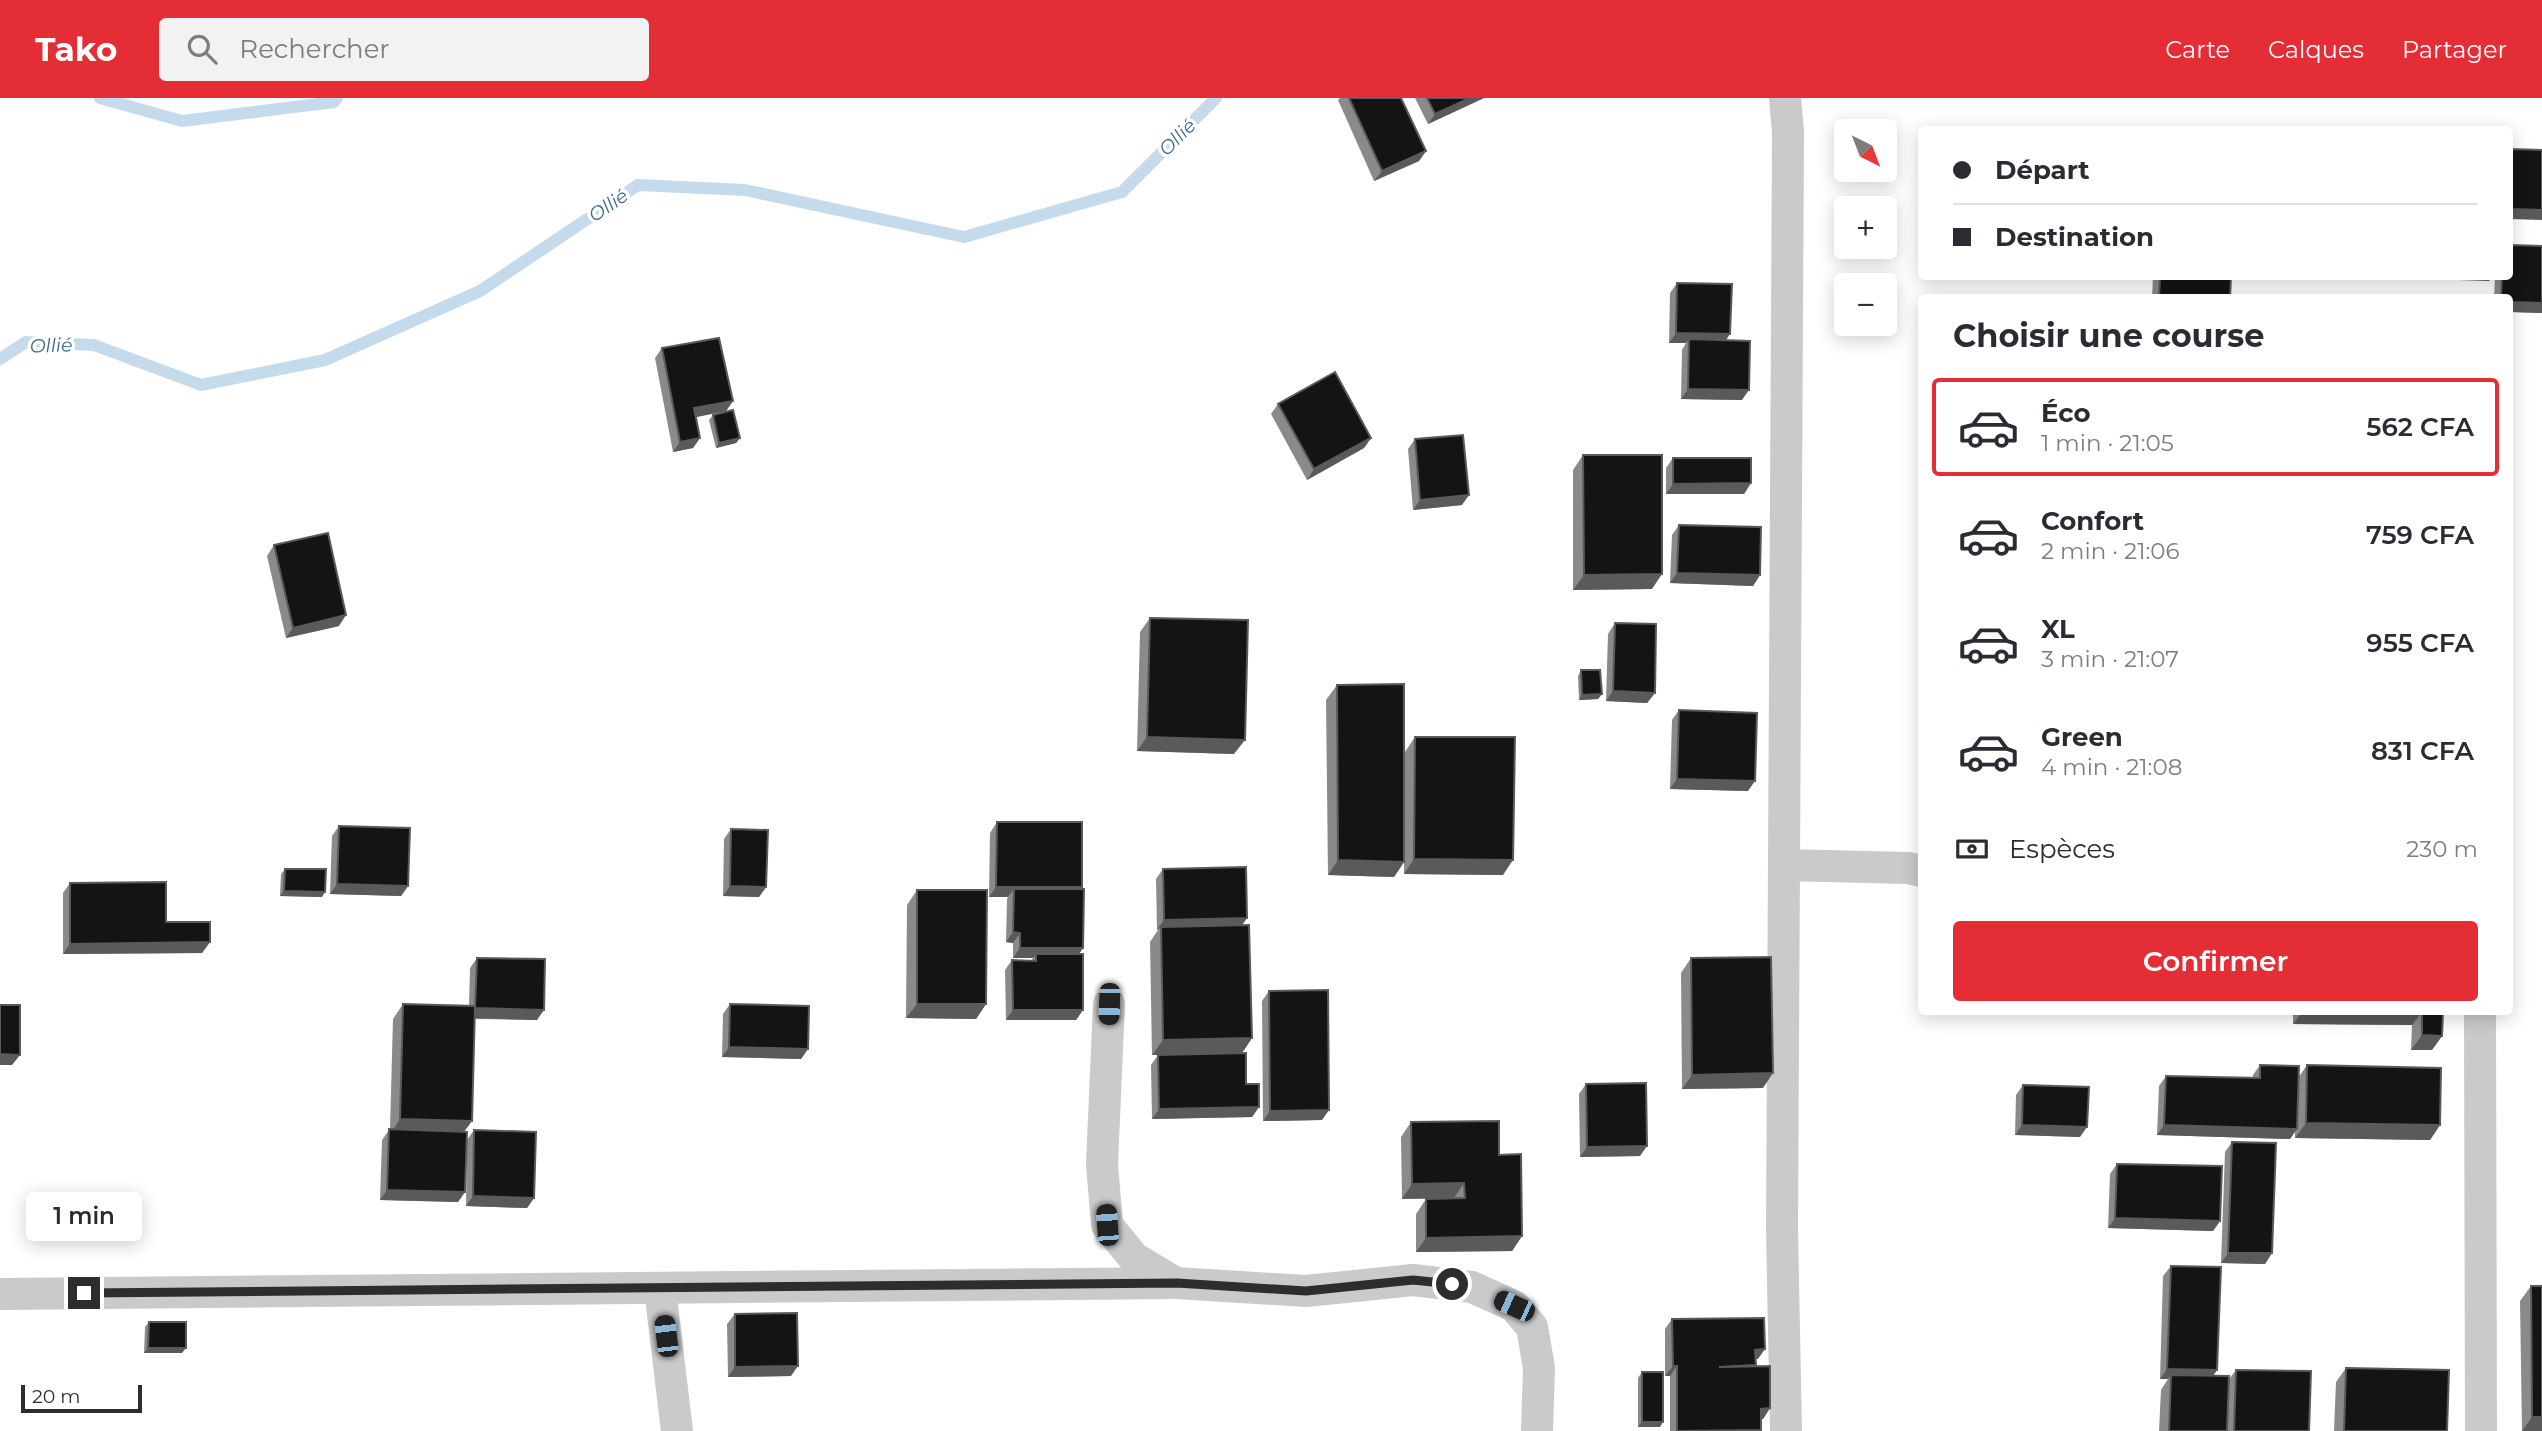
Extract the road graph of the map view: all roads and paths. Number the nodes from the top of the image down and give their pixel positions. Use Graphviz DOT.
graph roads {
  1 [pos="1785,98"];
  2 [pos="1784,865"];
  3 [pos="1918,870"];
  4 [pos="1109,1004"];
  5 [pos="2480,1015"];
  6 [pos="1177,1283"];
  7 [pos="660,1289"];
  8 [pos="0,1294"];
  9 [pos="677,1431"];
  10 [pos="1538,1431"];
  11 [pos="1786,1431"];
  12 [pos="2481,1431"];
  1 -- 2 [label="street"];
  2 -- 3 [label="street"];
  2 -- 11 [label="street"];
  4 -- 6 [label="street"];
  5 -- 12 [label="street"];
  6 -- 7 [label="street"];
  6 -- 10 [label="street"];
  7 -- 8 [label="street"];
  7 -- 9 [label="street"];
}
